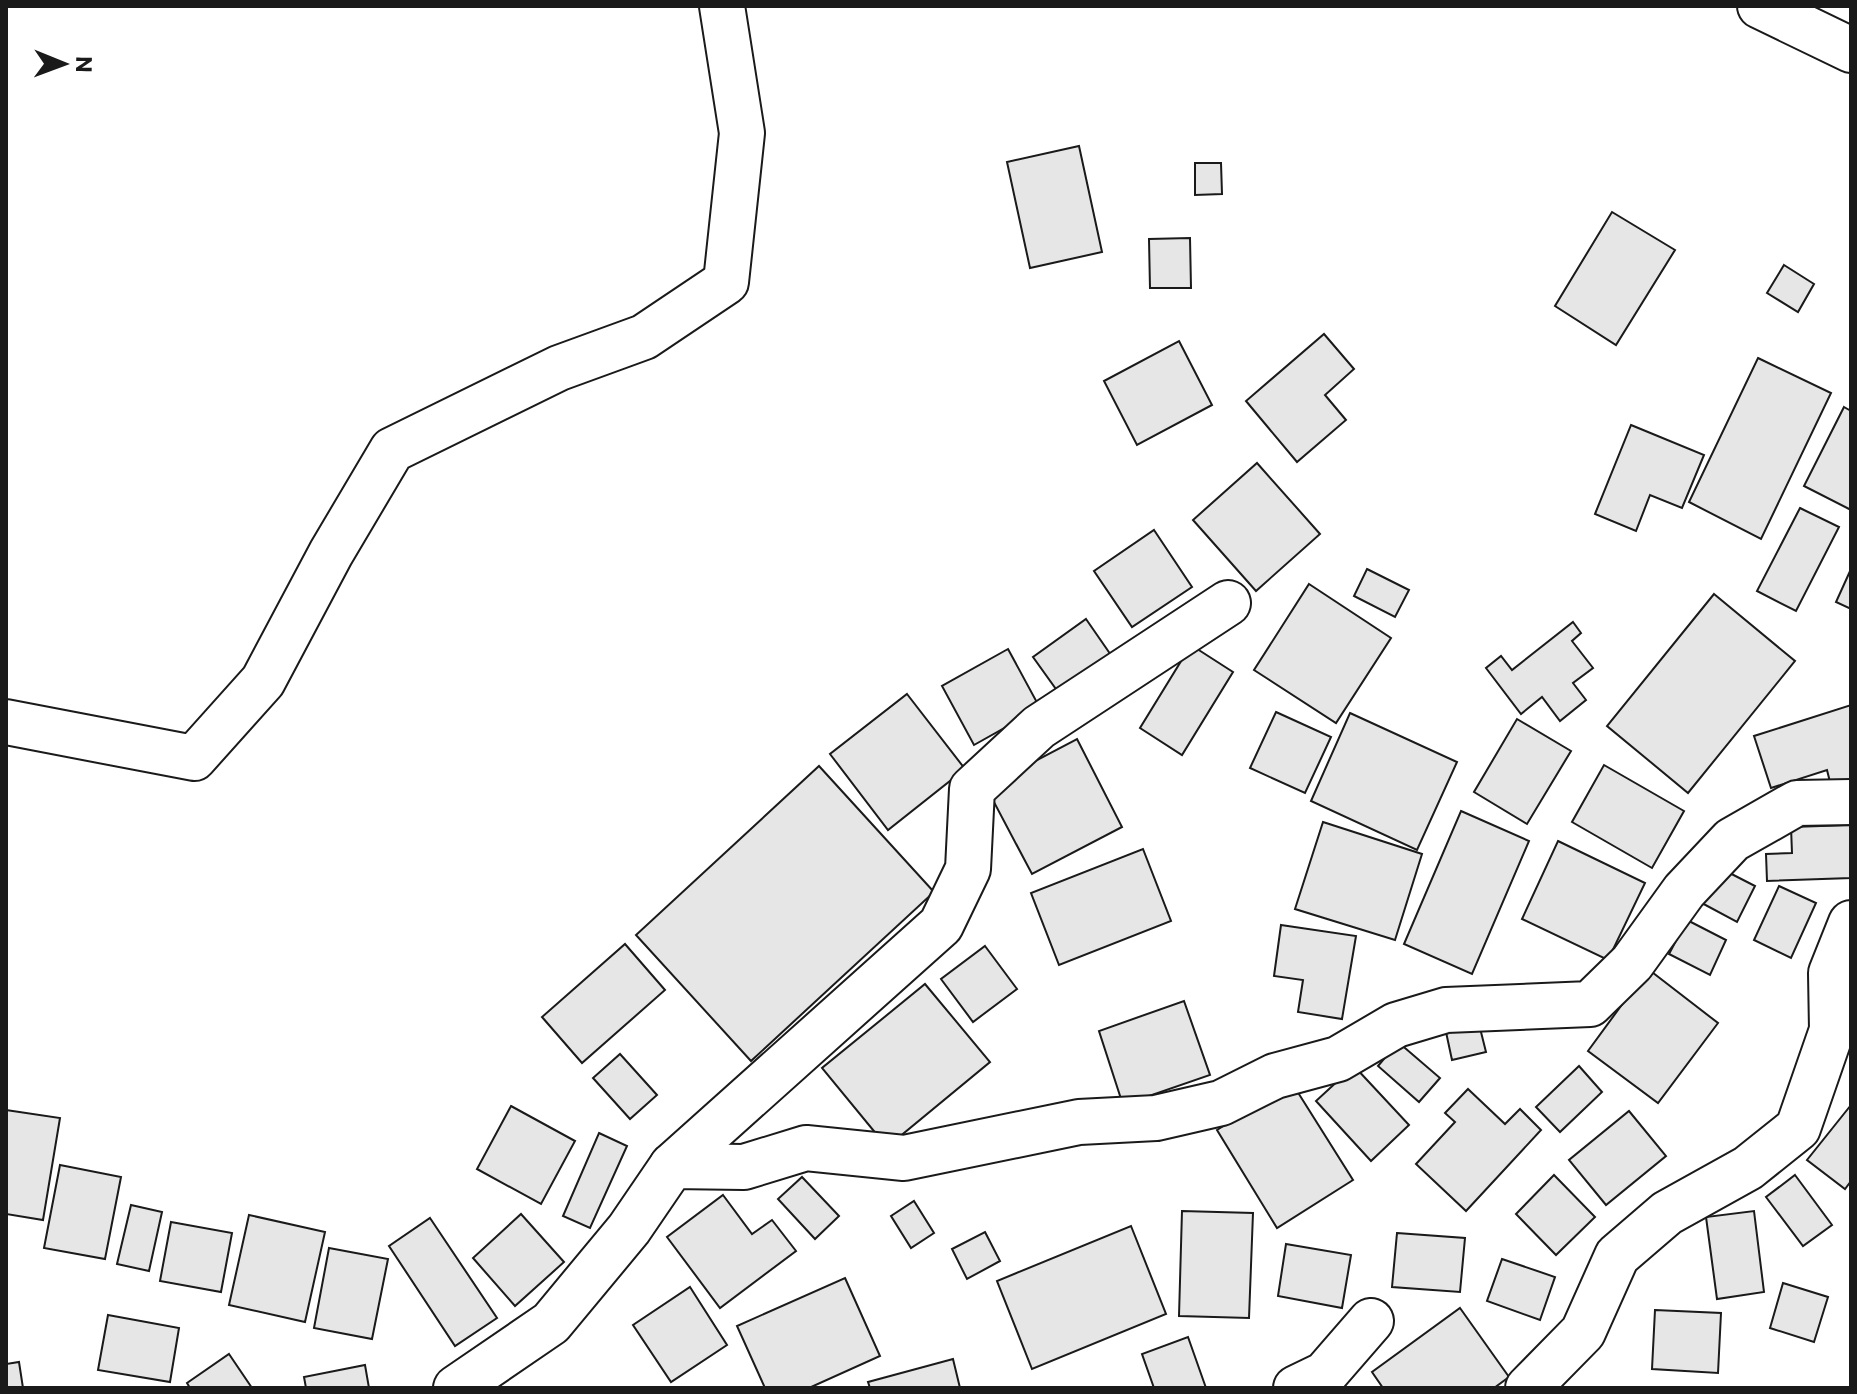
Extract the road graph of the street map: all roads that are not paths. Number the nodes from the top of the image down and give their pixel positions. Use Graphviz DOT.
graph roads {
  1 [pos="722,6"];
  2 [pos="1760,6"];
  3 [pos="1851,50"];
  4 [pos="1228,603"];
  5 [pos="6,722"];
  6 [pos="1851,802"];
  7 [pos="1851,923"];
  8 [pos="672,1166"];
  9 [pos="1371,1321"];
  10 [pos="456,1388"];
  11 [pos="1296,1388"];
  12 [pos="1528,1388"];
  1 -- 5 [label="street"];
  2 -- 3 [label="street"];
  4 -- 8 [label="street"];
  6 -- 8 [label="street"];
  7 -- 12 [label="street"];
  8 -- 10 [label="street"];
  9 -- 11 [label="street"];
}
